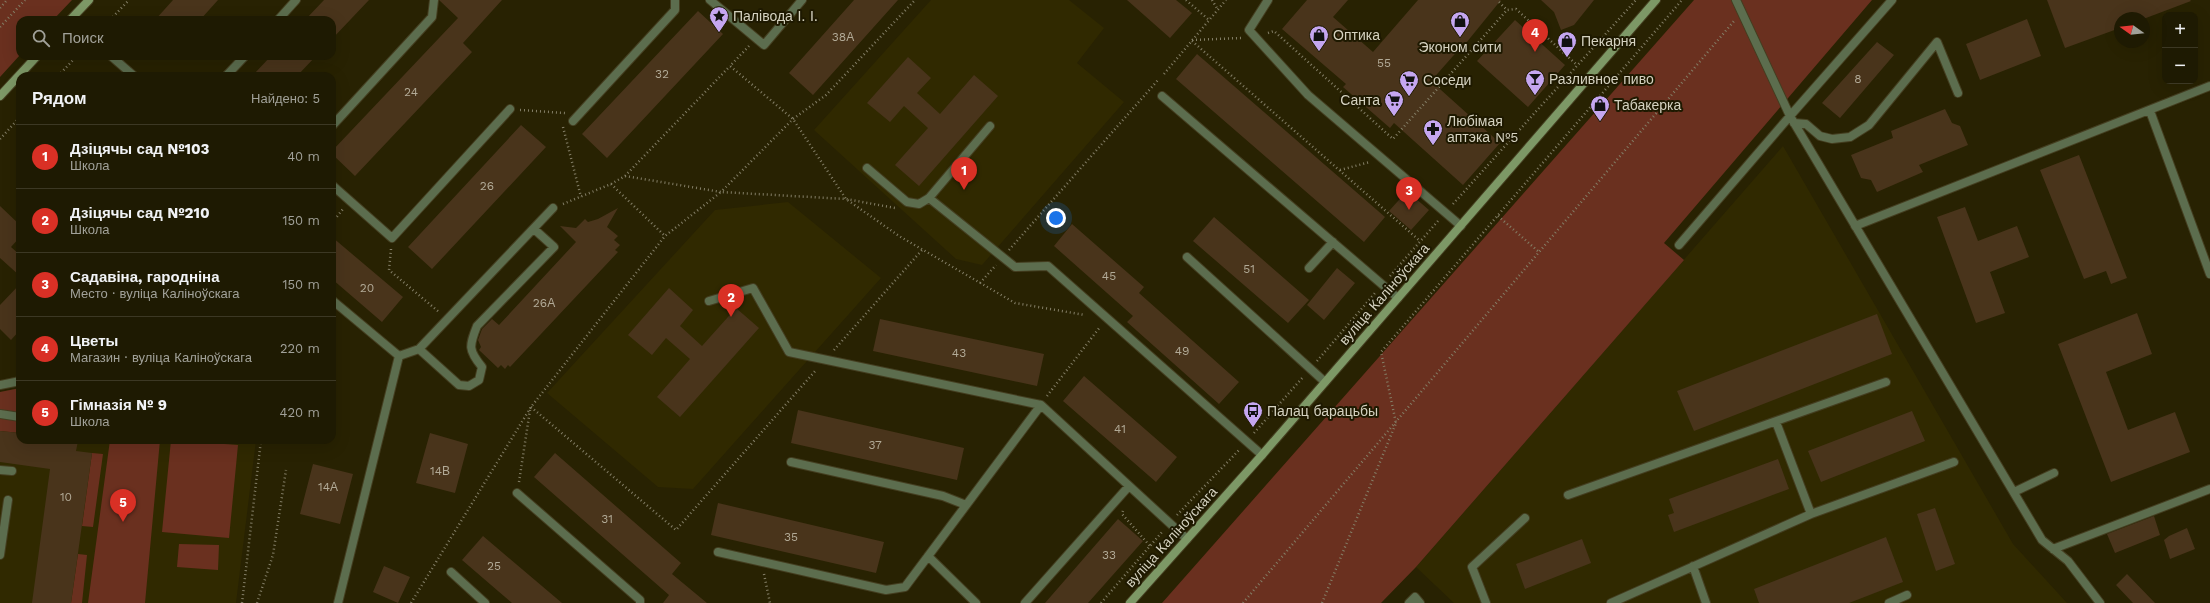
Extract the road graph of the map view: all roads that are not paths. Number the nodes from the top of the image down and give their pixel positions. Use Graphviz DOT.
graph roads {
  1 [pos="89,0"];
  2 [pos="296,0"];
  3 [pos="434,0"];
  4 [pos="675,0"];
  5 [pos="710,0"];
  6 [pos="802,0"];
  7 [pos="1268,0"];
  8 [pos="1656,0"];
  9 [pos="1736,0"];
  10 [pos="1892,0"];
  11 [pos="74,16"];
  12 [pos="282,16"];
  13 [pos="33,60"];
  14 [pos="116,60"];
  15 [pos="241,60"];
  16 [pos="22,72"];
  17 [pos="129,72"];
  18 [pos="230,72"];
  19 [pos="16,79"];
  20 [pos="2210,86"];
  21 [pos="1958,93"];
  22 [pos="0,96"];
  23 [pos="1162,96"];
  24 [pos="510,109"];
  25 [pos="2150,111"];
  26 [pos="1792,119"];
  27 [pos="573,121"];
  28 [pos="336,122"];
  29 [pos="990,126"];
  30 [pos="867,168"];
  31 [pos="336,189"];
  32 [pos="929,198"];
  33 [pos="553,208"];
  34 [pos="1461,226"];
  35 [pos="1855,226"];
  36 [pos="534,228"];
  37 [pos="1333,242"];
  38 [pos="1679,245"];
  39 [pos="1187,257"];
  40 [pos="1309,268"];
  41 [pos="2210,274"];
  42 [pos="1398,298"];
  43 [pos="709,301"];
  44 [pos="336,303"];
  45 [pos="419,348"];
  46 [pos="399,356"];
  47 [pos="16,382"];
  48 [pos="1325,382"];
  49 [pos="1886,382"];
  50 [pos="0,385"];
  51 [pos="1041,404"];
  52 [pos="0,414"];
  53 [pos="16,416"];
  54 [pos="1776,422"];
  55 [pos="1262,455"];
  56 [pos="791,462"];
  57 [pos="1954,462"];
  58 [pos="0,470"];
  59 [pos="12,471"];
  60 [pos="2054,473"];
  61 [pos="1129,486"];
  62 [pos="2210,489"];
  63 [pos="2014,492"];
  64 [pos="517,493"];
  65 [pos="1568,495"];
  66 [pos="8,500"];
  67 [pos="966,505"];
  68 [pos="1811,514"];
  69 [pos="1525,518"];
  70 [pos="1187,538"];
  71 [pos="2054,549"];
  72 [pos="718,552"];
  73 [pos="0,555"];
  74 [pos="928,556"];
  75 [pos="1693,566"];
  76 [pos="450,572"];
  77 [pos="1907,595"];
  78 [pos="338,603"];
  79 [pos="485,603"];
  80 [pos="640,603"];
  81 [pos="976,603"];
  82 [pos="1025,603"];
  83 [pos="1130,603"];
  84 [pos="1409,603"];
  85 [pos="1420,603"];
  86 [pos="1486,603"];
  87 [pos="1611,603"];
  88 [pos="1706,603"];
  89 [pos="1889,603"];
  90 [pos="2100,603"];
  1 -- 11 [label="main road"];
  2 -- 12 [label="lane"];
  3 -- 28 [label="lane"];
  4 -- 27 [label="lane"];
  5 -- 6 [label="lane"];
  7 -- 34 [label="lane"];
  8 -- 34 [label="main road, вуліца Каліноўскага"];
  9 -- 26 [label="lane"];
  10 -- 26 [label="lane"];
  13 -- 16 [label="main road"];
  14 -- 17 [label="lane"];
  15 -- 18 [label="lane"];
  19 -- 22 [label="main road"];
  20 -- 25 [label="lane"];
  21 -- 26 [label="lane"];
  23 -- 37 [label="lane"];
  24 -- 31 [label="lane"];
  25 -- 35 [label="lane"];
  25 -- 41 [label="lane"];
  26 -- 35 [label="lane"];
  26 -- 38 [label="lane"];
  29 -- 32 [label="lane"];
  30 -- 32 [label="lane"];
  32 -- 55 [label="lane"];
  33 -- 36 [label="lane"];
  34 -- 42 [label="main road, вуліца Каліноўскага"];
  35 -- 63 [label="lane"];
  36 -- 45 [label="lane"];
  36 -- 45 [label="lane"];
  37 -- 40 [label="lane"];
  37 -- 42 [label="lane"];
  39 -- 48 [label="lane"];
  42 -- 48 [label="main road, вуліца Каліноўскага"];
  43 -- 51 [label="lane"];
  44 -- 46 [label="lane"];
  45 -- 46 [label="lane"];
  46 -- 78 [label="lane"];
  47 -- 50 [label="lane"];
  48 -- 55 [label="main road, вуліца Каліноўскага"];
  49 -- 54 [label="lane"];
  51 -- 61 [label="lane"];
  51 -- 67 [label="lane"];
  52 -- 53 [label="lane"];
  54 -- 65 [label="lane"];
  54 -- 68 [label="lane"];
  55 -- 70 [label="main road, вуліца Каліноўскага"];
  56 -- 67 [label="lane"];
  57 -- 68 [label="lane"];
  58 -- 59 [label="lane"];
  60 -- 63 [label="lane"];
  61 -- 70 [label="lane"];
  61 -- 82 [label="lane"];
  62 -- 71 [label="lane"];
  63 -- 71 [label="lane"];
  64 -- 80 [label="lane"];
  66 -- 73 [label="lane"];
  67 -- 74 [label="lane"];
  68 -- 75 [label="lane"];
  69 -- 86 [label="lane"];
  70 -- 83 [label="main road, вуліца Каліноўскага"];
  71 -- 90 [label="lane"];
  72 -- 74 [label="lane"];
  74 -- 81 [label="lane"];
  75 -- 87 [label="lane"];
  75 -- 88 [label="lane"];
  76 -- 79 [label="lane"];
  77 -- 89 [label="lane"];
  84 -- 85 [label="lane"];
}
